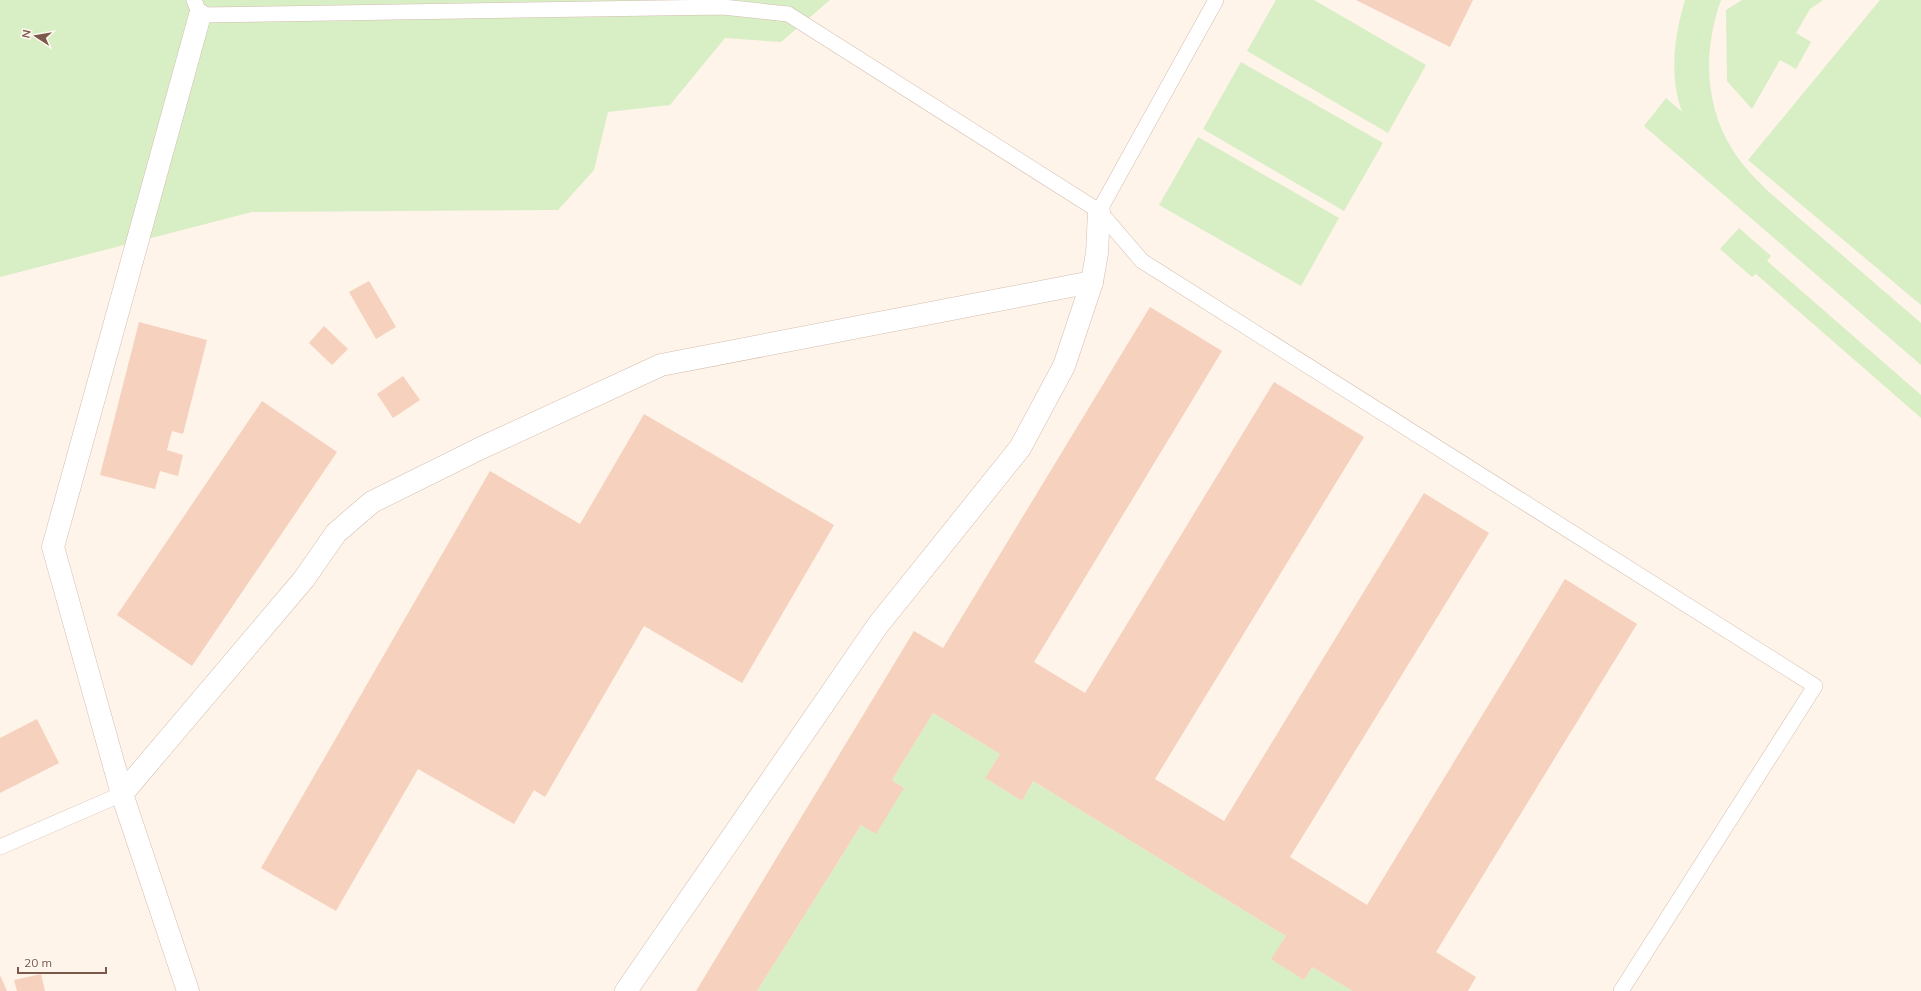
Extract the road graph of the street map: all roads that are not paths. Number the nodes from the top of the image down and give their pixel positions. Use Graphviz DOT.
graph roads {
  1 [pos="1216,0"];
  2 [pos="197,8"];
  3 [pos="1099,211"];
  4 [pos="1092,282"];
  5 [pos="122,794"];
  6 [pos="0,847"];
  7 [pos="188,991"];
  8 [pos="626,991"];
  9 [pos="1621,991"];
  1 -- 3 [label="lane"];
  2 -- 3 [label="lane"];
  2 -- 5 [label="street"];
  3 -- 4 [label="street"];
  3 -- 9 [label="lane"];
  4 -- 5 [label="street"];
  4 -- 8 [label="street"];
  5 -- 6 [label="lane"];
  5 -- 7 [label="street"];
}
